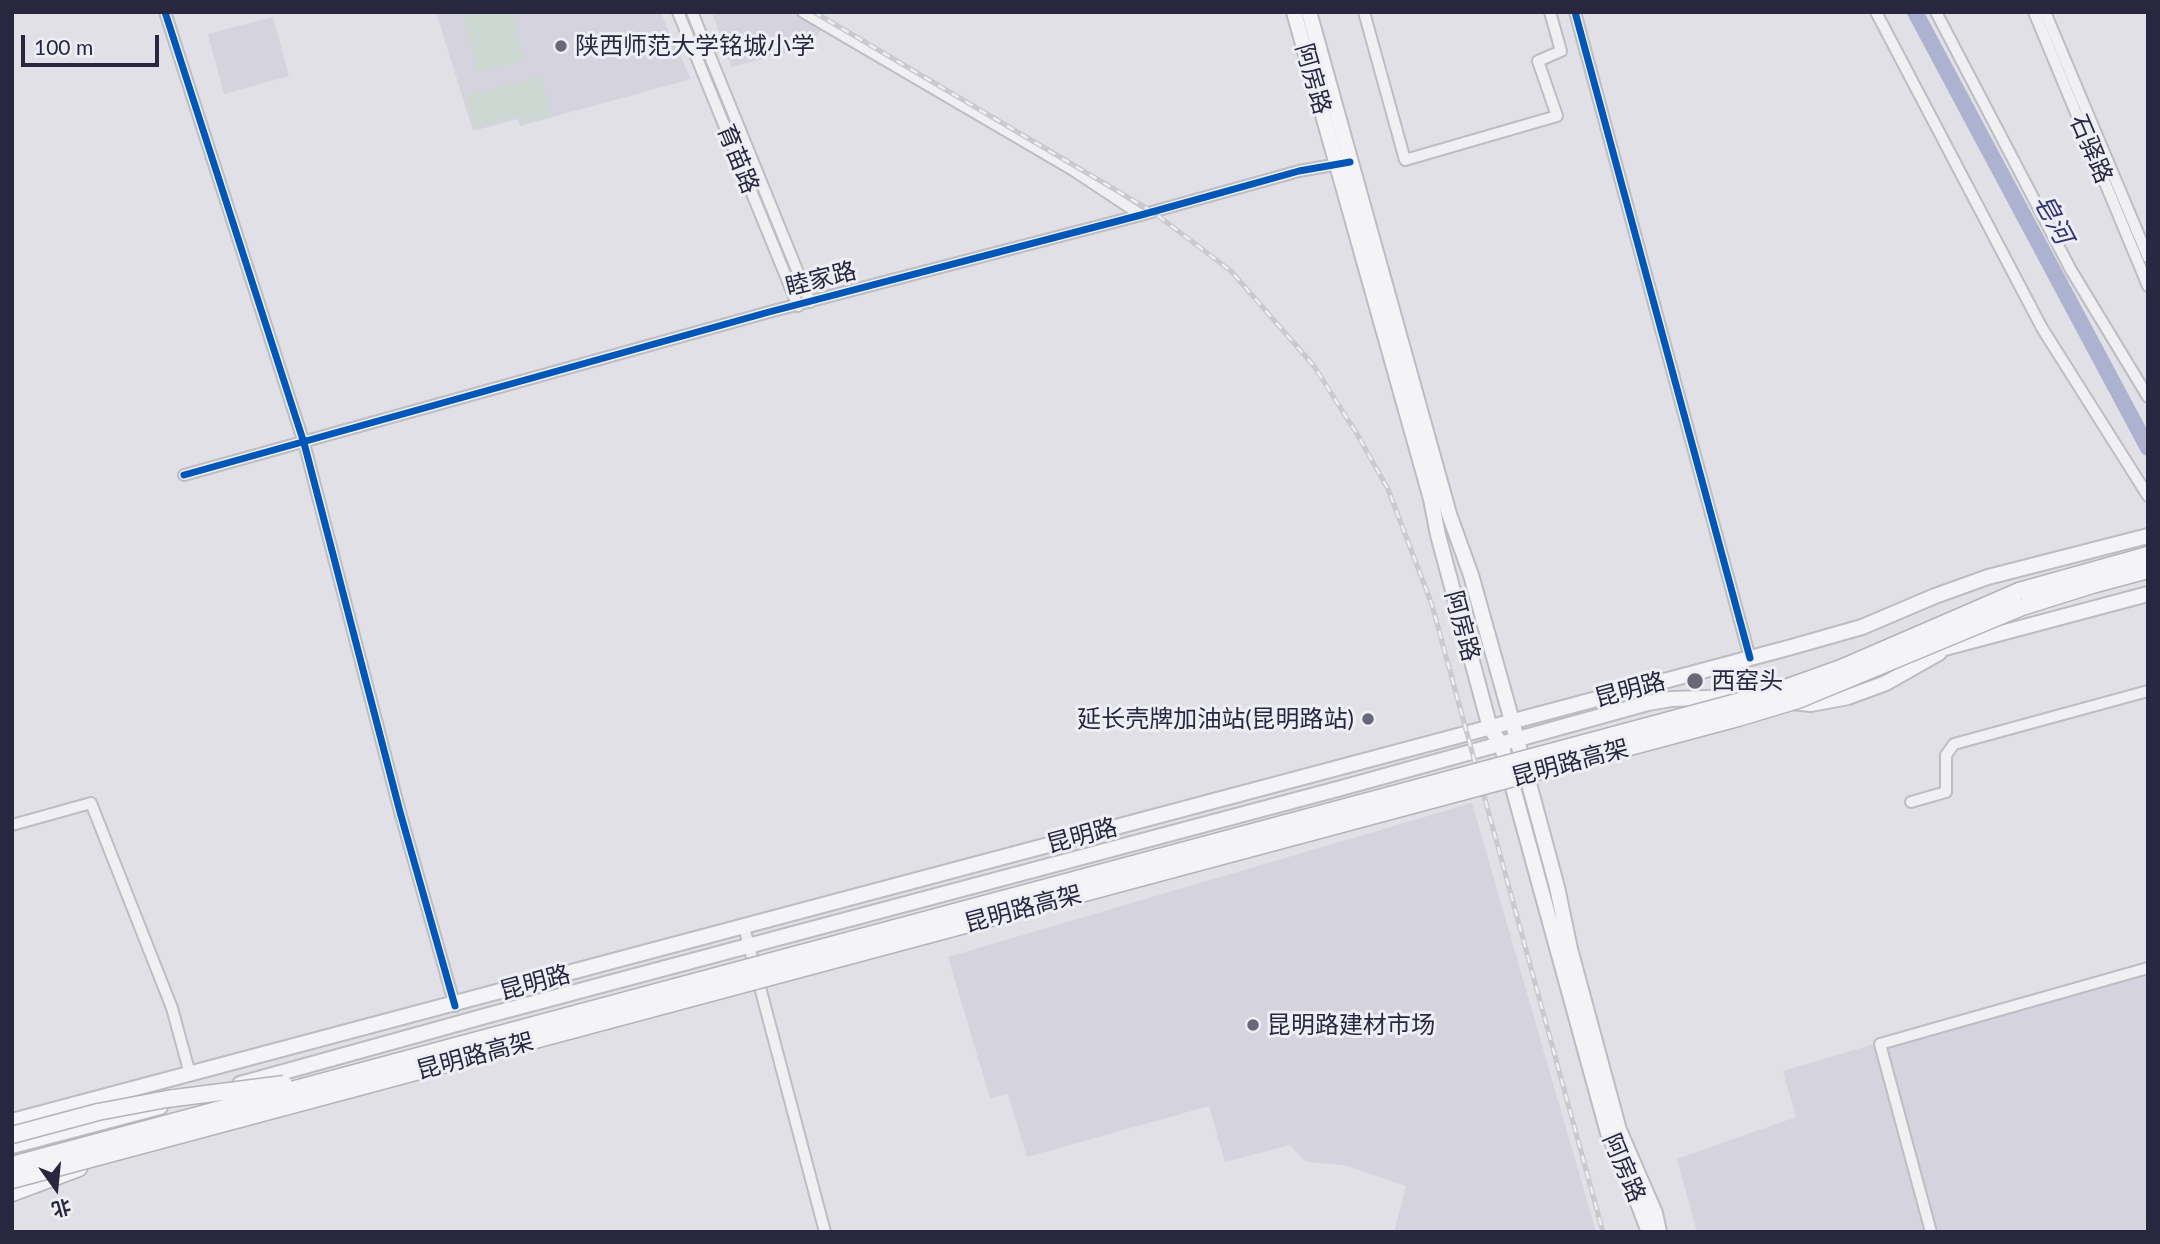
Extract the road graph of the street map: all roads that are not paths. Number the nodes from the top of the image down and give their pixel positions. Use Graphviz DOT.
graph roads {
  1 [pos="164,12"];
  2 [pos="678,12"];
  3 [pos="692,12"];
  4 [pos="803,12"];
  5 [pos="1294,12"];
  6 [pos="1309,12"];
  7 [pos="1364,12"];
  8 [pos="1550,12"];
  9 [pos="1575,12"];
  10 [pos="1876,12"];
  11 [pos="1936,12"];
  12 [pos="2034,12"];
  13 [pos="2045,12"];
  14 [pos="1344,163"];
  15 [pos="1141,215"];
  16 [pos="2148,257"];
  17 [pos="2148,286"];
  18 [pos="810,302"];
  19 [pos="798,306"];
  20 [pos="2148,397"];
  21 [pos="304,443"];
  22 [pos="184,475"];
  23 [pos="2148,496"];
  24 [pos="2148,536"];
  25 [pos="2148,555"];
  26 [pos="2148,570"];
  27 [pos="2148,594"];
  28 [pos="2021,599"];
  29 [pos="1489,641"];
  30 [pos="1958,644"];
  31 [pos="1468,646"];
  32 [pos="1749,658"];
  33 [pos="2148,691"];
  34 [pos="1742,697"];
  35 [pos="1512,721"];
  36 [pos="1490,728"];
  37 [pos="1516,739"];
  38 [pos="1501,744"];
  39 [pos="1911,802"];
  40 [pos="12,825"];
  41 [pos="744,927"];
  42 [pos="749,947"];
  43 [pos="2148,968"];
  44 [pos="455,1005"];
  45 [pos="190,1074"];
  46 [pos="339,1078"];
  47 [pos="12,1121"];
  48 [pos="12,1135"];
  49 [pos="12,1146"];
  50 [pos="114,1153"];
  51 [pos="12,1165"];
  52 [pos="12,1180"];
  53 [pos="12,1193"];
  54 [pos="825,1232"];
  55 [pos="1649,1232"];
  56 [pos="1659,1232"];
  57 [pos="1931,1232"];
  1 -- 21 [label="street"];
  2 -- 19 [label="street, 育苗路"];
  3 -- 18 [label="street, 育苗路"];
  4 -- 15 [label="street"];
  5 -- 14 [label="main road, 阿房路"];
  6 -- 14 [label="main road, 阿房路"];
  7 -- 8 [label="street"];
  9 -- 32 [label="street"];
  10 -- 23 [label="street"];
  11 -- 20 [label="street"];
  12 -- 17 [label="street, 石驿路"];
  13 -- 16 [label="street, 石驿路"];
  14 -- 15 [label="street, 睦家路"];
  14 -- 29 [label="main road, 阿房路"];
  14 -- 31 [label="main road, 阿房路"];
  15 -- 18 [label="street, 睦家路"];
  18 -- 19 [label="street, 睦家路"];
  19 -- 21 [label="street, 睦家路"];
  21 -- 22 [label="street, 睦家路"];
  21 -- 44 [label="street"];
  24 -- 32 [label="main road, 昆明路"];
  25 -- 28 [label="highway"];
  26 -- 28 [label="highway"];
  27 -- 30 [label="main road, 昆明路"];
  28 -- 46 [label="highway, 昆明路高架, bridge"];
  28 -- 50 [label="highway, 昆明路高架, bridge"];
  29 -- 31 [label="main road"];
  29 -- 35 [label="main road, 阿房路"];
  30 -- 34 [label="main road, 昆明路"];
  30 -- 34 [label="main road"];
  31 -- 36 [label="main road, 阿房路"];
  32 -- 35 [label="main road, 昆明路"];
  33 -- 39 [label="street"];
  34 -- 37 [label="main road, 昆明路"];
  35 -- 36 [label="main road, 昆明路"];
  35 -- 37 [label="main road, 阿房路"];
  36 -- 38 [label="main road, 阿房路"];
  36 -- 41 [label="main road, 昆明路"];
  37 -- 38 [label="main road, 昆明路"];
  37 -- 56 [label="main road, 阿房路"];
  38 -- 42 [label="main road, 昆明路"];
  38 -- 55 [label="main road, 阿房路"];
  40 -- 45 [label="street"];
  41 -- 42 [label="street"];
  41 -- 44 [label="main road, 昆明路"];
  42 -- 49 [label="main road, 昆明路"];
  42 -- 54 [label="street"];
  43 -- 57 [label="street"];
  44 -- 45 [label="main road, 昆明路"];
  45 -- 47 [label="main road, 昆明路"];
  46 -- 48 [label="highway, bridge"];
  46 -- 51 [label="highway, 昆明路高架, bridge"];
  50 -- 52 [label="highway, 昆明路高架, bridge"];
  50 -- 53 [label="highway, bridge"];
}
